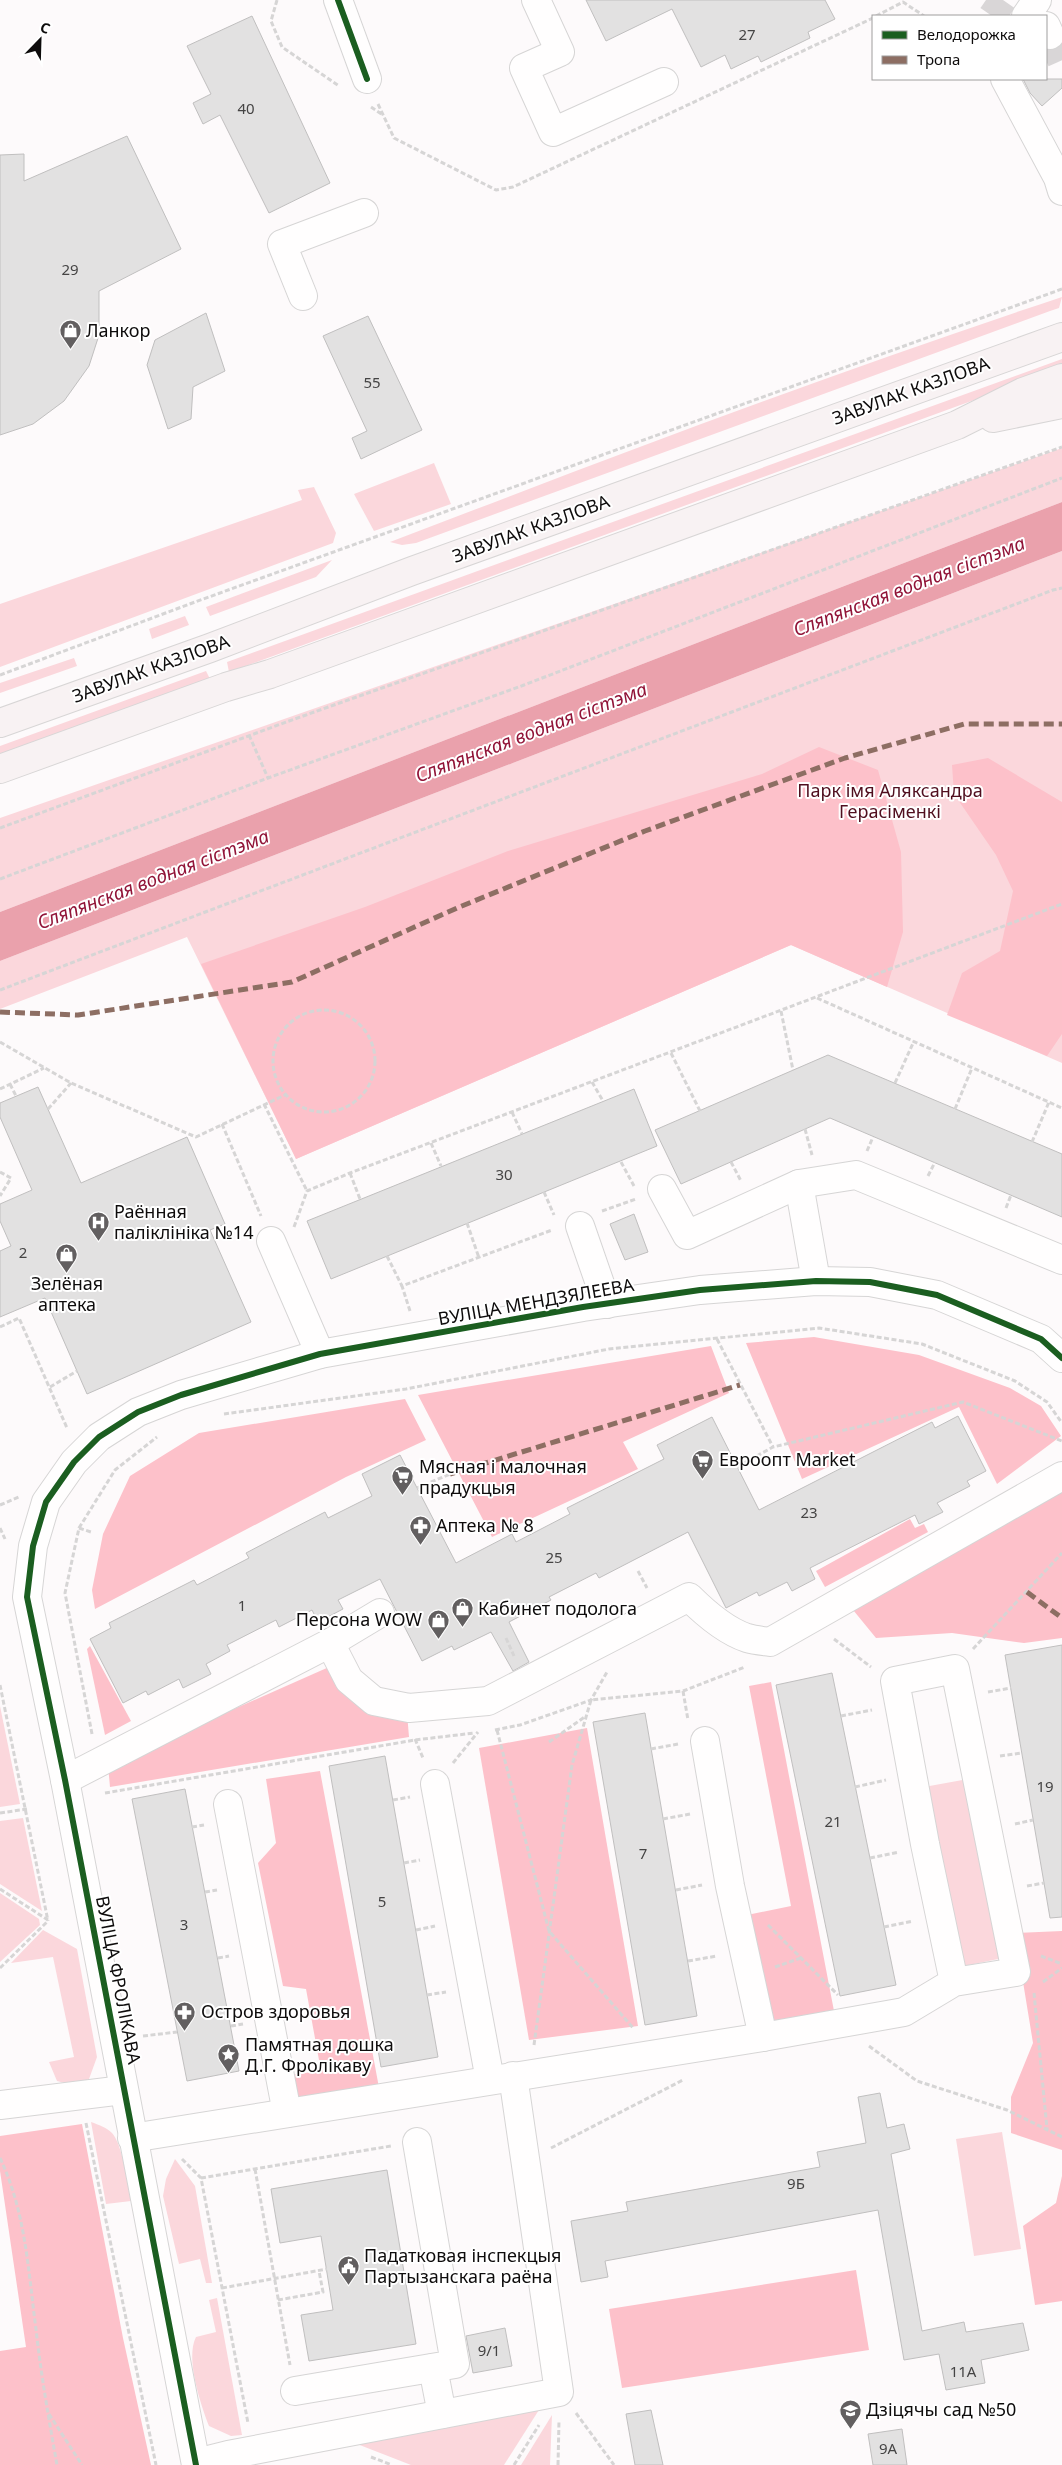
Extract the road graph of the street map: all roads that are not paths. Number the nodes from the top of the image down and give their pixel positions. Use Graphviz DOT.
graph roads {
  1 [pos="338,0"];
  2 [pos="536,0"];
  3 [pos="1005,80"];
  4 [pos="664,82"];
  5 [pos="357,85"];
  6 [pos="1061,178"];
  7 [pos="364,213"];
  8 [pos="302,296"];
  9 [pos="1062,337"];
  10 [pos="1062,378"];
  11 [pos="1062,404"];
  12 [pos="958,425"];
  13 [pos="0,723"];
  14 [pos="0,769"];
  15 [pos="799,1184"];
  16 [pos="651,1193"];
  17 [pos="572,1222"];
  18 [pos="276,1252"];
  19 [pos="1062,1260"];
  20 [pos="816,1281"];
  21 [pos="607,1304"];
  22 [pos="320,1354"];
  23 [pos="1062,1358"];
  24 [pos="1062,1476"];
  25 [pos="46,1502"];
  26 [pos="380,1613"];
  27 [pos="330,1643"];
  28 [pos="692,1736"];
  29 [pos="64,1780"];
  30 [pos="427,1790"];
  31 [pos="228,1804"];
  32 [pos="954,1982"];
  33 [pos="763,2037"];
  34 [pos="511,2076"];
  35 [pos="123,2090"];
  36 [pos="0,2105"];
  37 [pos="287,2113"];
  38 [pos="145,2136"];
  39 [pos="417,2142"];
  40 [pos="433,2368"];
  41 [pos="295,2391"];
  42 [pos="442,2414"];
  43 [pos="196,2464"];
  1 -- 5 [label="street"];
  2 -- 4 [label="street"];
  3 -- 6 [label="street"];
  7 -- 8 [label="street"];
  9 -- 13 [label="main road, ЗАВУЛАК КАЗЛОВА"];
  10 -- 12 [label="main road"];
  11 -- 12 [label="main road"];
  12 -- 14 [label="main road"];
  15 -- 16 [label="street"];
  15 -- 19 [label="street"];
  15 -- 20 [label="street"];
  17 -- 21 [label="street"];
  18 -- 22 [label="street"];
  20 -- 21 [label="street, ВУЛІЦА МЕНДЗЯЛЕЕВА"];
  20 -- 23 [label="street, ВУЛІЦА МЕНДЗЯЛЕЕВА"];
  21 -- 22 [label="street, ВУЛІЦА МЕНДЗЯЛЕЕВА"];
  22 -- 25 [label="street, ВУЛІЦА МЕНДЗЯЛЕЕВА"];
  24 -- 27 [label="street"];
  25 -- 29 [label="street, ВУЛІЦА ФРОЛІКАВА"];
  26 -- 27 [label="street"];
  27 -- 29 [label="street"];
  28 -- 33 [label="street"];
  29 -- 35 [label="street, ВУЛІЦА ФРОЛІКАВА"];
  30 -- 34 [label="street"];
  31 -- 37 [label="street"];
  32 -- 32 [label="street"];
  32 -- 33 [label="street"];
  33 -- 34 [label="street"];
  34 -- 37 [label="street"];
  34 -- 42 [label="street"];
  35 -- 36 [label="street"];
  35 -- 38 [label="street, ВУЛІЦА ФРОЛІКАВА"];
  37 -- 38 [label="street"];
  38 -- 43 [label="street, ВУЛІЦА ФРОЛІКАВА"];
  39 -- 40 [label="street"];
  40 -- 41 [label="street"];
  40 -- 42 [label="street"];
  42 -- 43 [label="street"];
}
